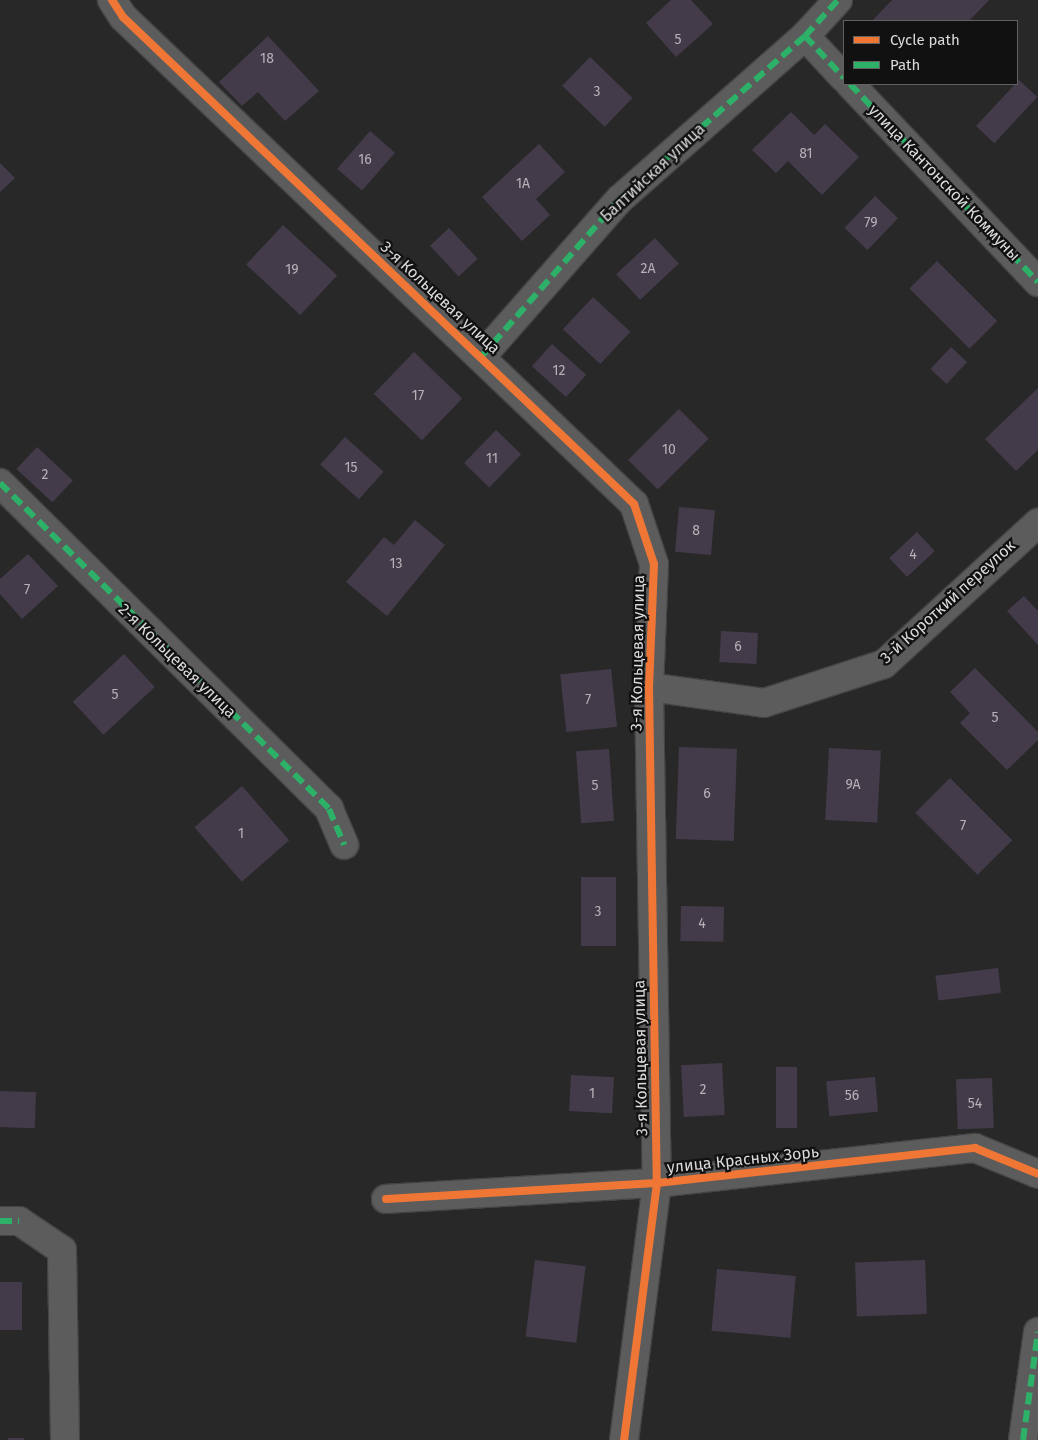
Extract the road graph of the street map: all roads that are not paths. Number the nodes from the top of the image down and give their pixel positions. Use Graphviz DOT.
graph roads {
  1 [pos="112,0"];
  2 [pos="838,0"];
  3 [pos="805,36"];
  4 [pos="843,77"];
  5 [pos="851,85"];
  6 [pos="1038,282"];
  7 [pos="481,357"];
  8 [pos="0,483"];
  9 [pos="1038,522"];
  10 [pos="649,687"];
  11 [pos="344,845"];
  12 [pos="1038,1174"];
  13 [pos="657,1183"];
  14 [pos="386,1199"];
  15 [pos="10,1221"];
  16 [pos="1038,1332"];
  17 [pos="65,1440"];
  18 [pos="624,1440"];
  19 [pos="1023,1440"];
  1 -- 7 [label="street, 3-я Кольцевая улица"];
  2 -- 3 [label="street, Балтийская улица"];
  3 -- 4 [label="street"];
  3 -- 7 [label="street, Балтийская улица"];
  5 -- 6 [label="street, улица Кантонской Коммуны"];
  7 -- 10 [label="street, 3-я Кольцевая улица"];
  8 -- 11 [label="street, 2-я Кольцевая улица"];
  9 -- 10 [label="street, 3-й Короткий переулок"];
  10 -- 13 [label="street, 3-я Кольцевая улица"];
  12 -- 13 [label="street, улица Красных Зорь"];
  13 -- 14 [label="street, улица Красных Зорь"];
  13 -- 18 [label="street, 3-я Кольцевая улица"];
  15 -- 17 [label="street"];
  16 -- 19 [label="street"];
}
